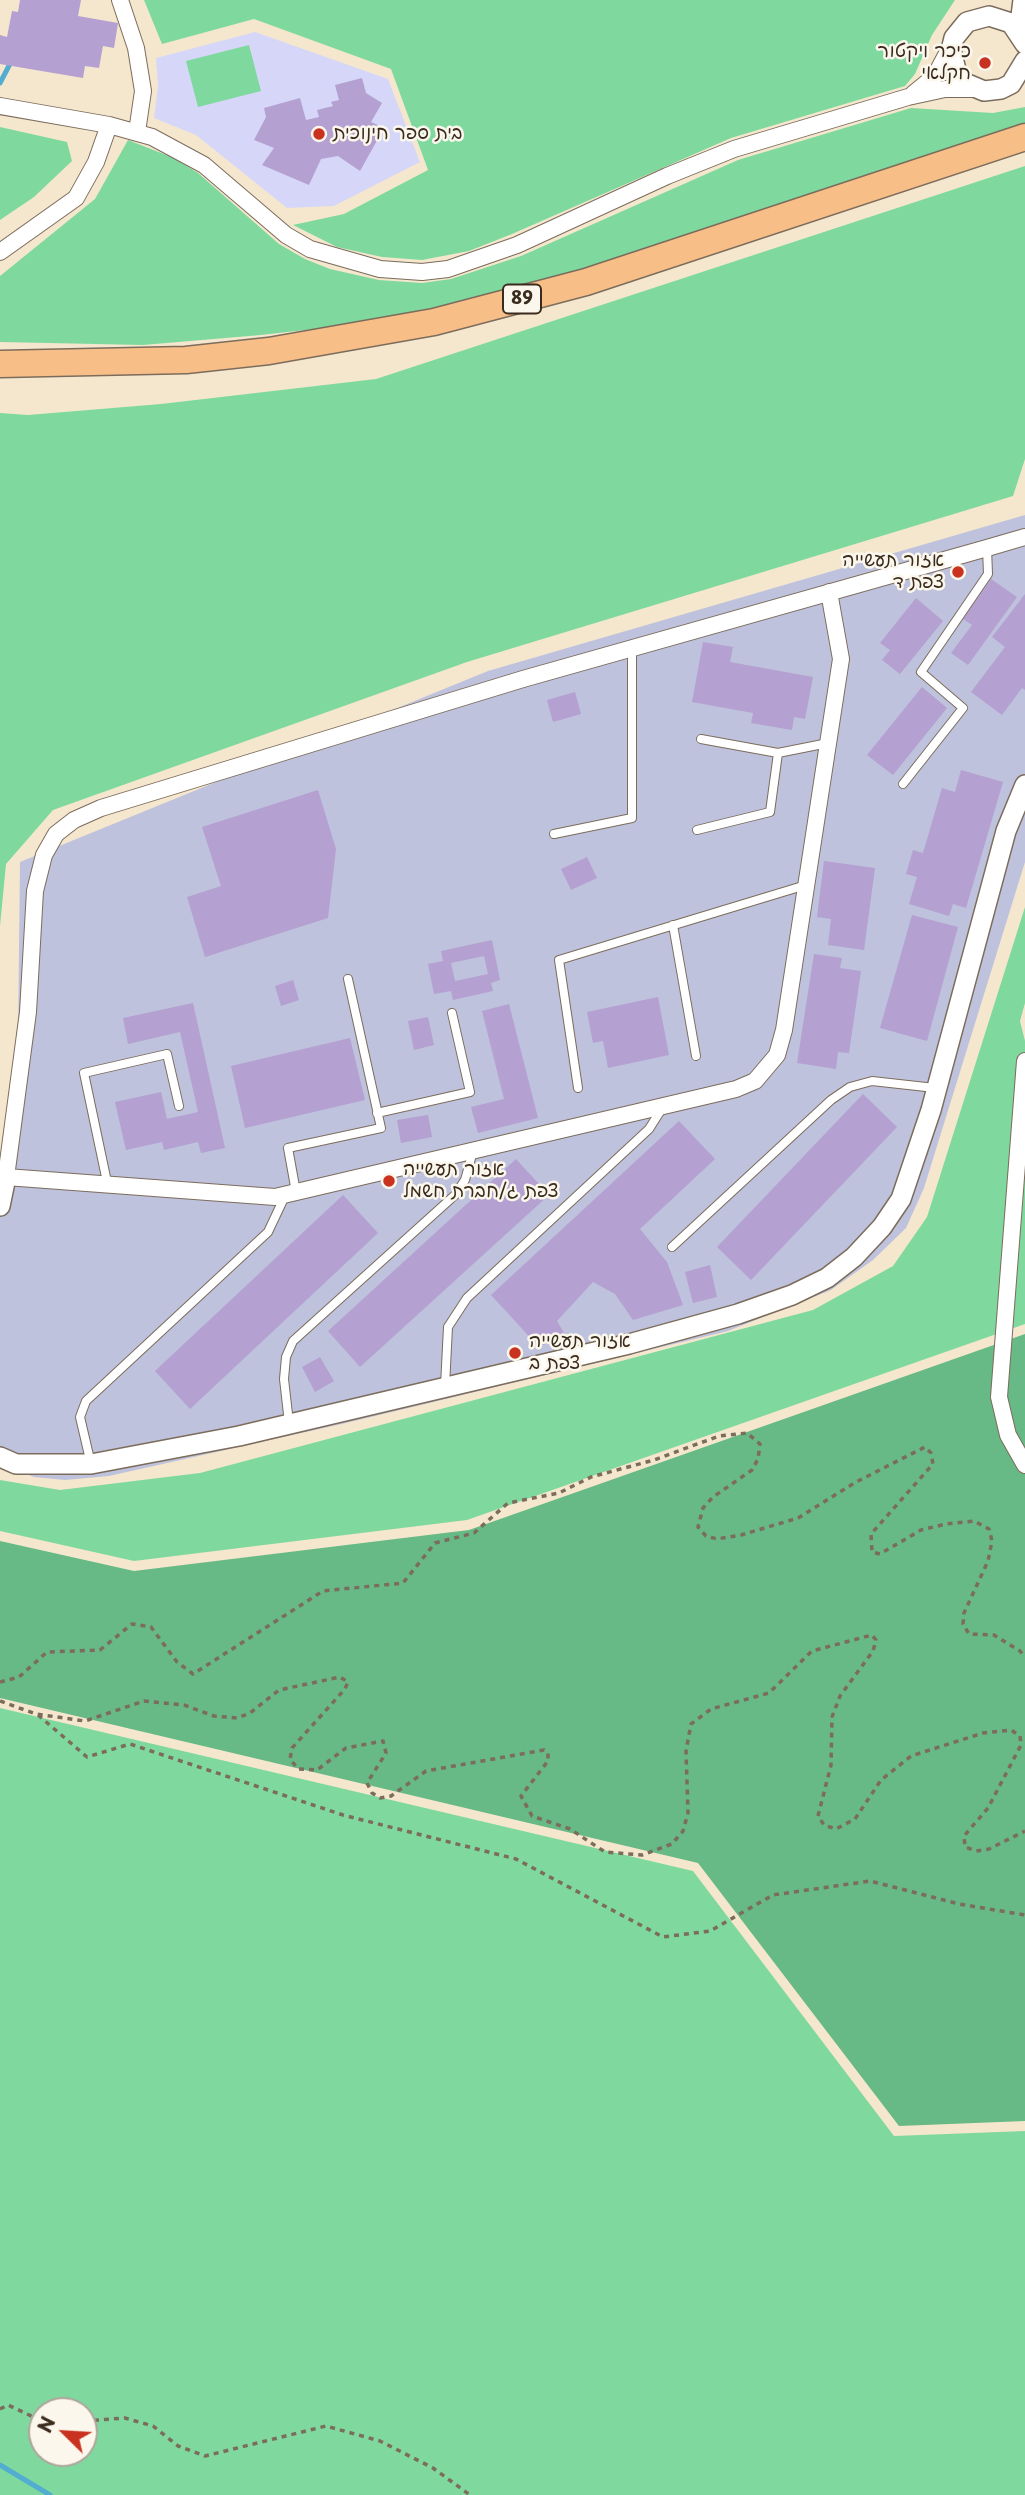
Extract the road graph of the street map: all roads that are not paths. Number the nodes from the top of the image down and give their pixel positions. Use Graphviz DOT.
graph roads {
  1 [pos="120,0"];
  2 [pos="1000,0"];
  3 [pos="1023,2"];
  4 [pos="977,18"];
  5 [pos="954,38"];
  6 [pos="1022,38"];
  7 [pos="1025,61"];
  8 [pos="1025,82"];
  9 [pos="975,89"];
  10 [pos="1001,89"];
  11 [pos="908,97"];
  12 [pos="0,106"];
  13 [pos="109,125"];
  14 [pos="137,132"];
  15 [pos="1025,137"];
  16 [pos="0,252"];
  17 [pos="0,363"];
  18 [pos="1025,537"];
  19 [pos="987,548"];
  20 [pos="830,592"];
  21 [pos="632,648"];
  22 [pos="701,739"];
  23 [pos="828,743"];
  24 [pos="778,753"];
  25 [pos="903,784"];
  26 [pos="1025,785"];
  27 [pos="697,830"];
  28 [pos="554,834"];
  29 [pos="806,885"];
  30 [pos="673,925"];
  31 [pos="348,979"];
  32 [pos="452,1013"];
  33 [pos="696,1056"];
  34 [pos="1025,1061"];
  35 [pos="578,1088"];
  36 [pos="937,1088"];
  37 [pos="179,1106"];
  38 [pos="663,1107"];
  39 [pos="377,1113"];
  40 [pos="473,1151"];
  41 [pos="6,1177"];
  42 [pos="107,1182"];
  43 [pos="291,1193"];
  44 [pos="0,1206"];
  45 [pos="672,1247"];
  46 [pos="445,1386"];
  47 [pos="289,1423"];
  48 [pos="0,1457"];
  49 [pos="91,1464"];
  50 [pos="1025,1465"];
  1 -- 14 [label="street"];
  2 -- 4 [label="street"];
  3 -- 6 [label="street"];
  4 -- 5 [label="street"];
  4 -- 6 [label="street"];
  5 -- 9 [label="street"];
  5 -- 11 [label="street"];
  7 -- 10 [label="street"];
  8 -- 10 [label="street"];
  9 -- 10 [label="street"];
  9 -- 11 [label="street"];
  11 -- 14 [label="street"];
  12 -- 13 [label="street"];
  13 -- 14 [label="street"];
  13 -- 16 [label="street"];
  15 -- 17 [label="highway, 89"];
  18 -- 19 [label="street"];
  19 -- 20 [label="street"];
  19 -- 25 [label="lane"];
  20 -- 21 [label="street"];
  20 -- 23 [label="street"];
  21 -- 28 [label="lane"];
  21 -- 41 [label="street"];
  22 -- 24 [label="lane"];
  23 -- 24 [label="lane"];
  23 -- 29 [label="street"];
  24 -- 27 [label="lane"];
  26 -- 36 [label="street"];
  29 -- 30 [label="lane"];
  29 -- 38 [label="street"];
  30 -- 33 [label="lane"];
  30 -- 35 [label="lane"];
  31 -- 39 [label="lane"];
  32 -- 39 [label="lane"];
  34 -- 50 [label="street"];
  36 -- 45 [label="lane"];
  36 -- 46 [label="street"];
  37 -- 42 [label="lane"];
  38 -- 40 [label="street"];
  38 -- 46 [label="lane"];
  39 -- 43 [label="lane"];
  40 -- 43 [label="street"];
  40 -- 47 [label="lane"];
  41 -- 42 [label="street"];
  41 -- 44 [label="street"];
  42 -- 43 [label="street"];
  43 -- 49 [label="lane"];
  46 -- 47 [label="street"];
  47 -- 49 [label="street"];
  48 -- 49 [label="street"];
}
